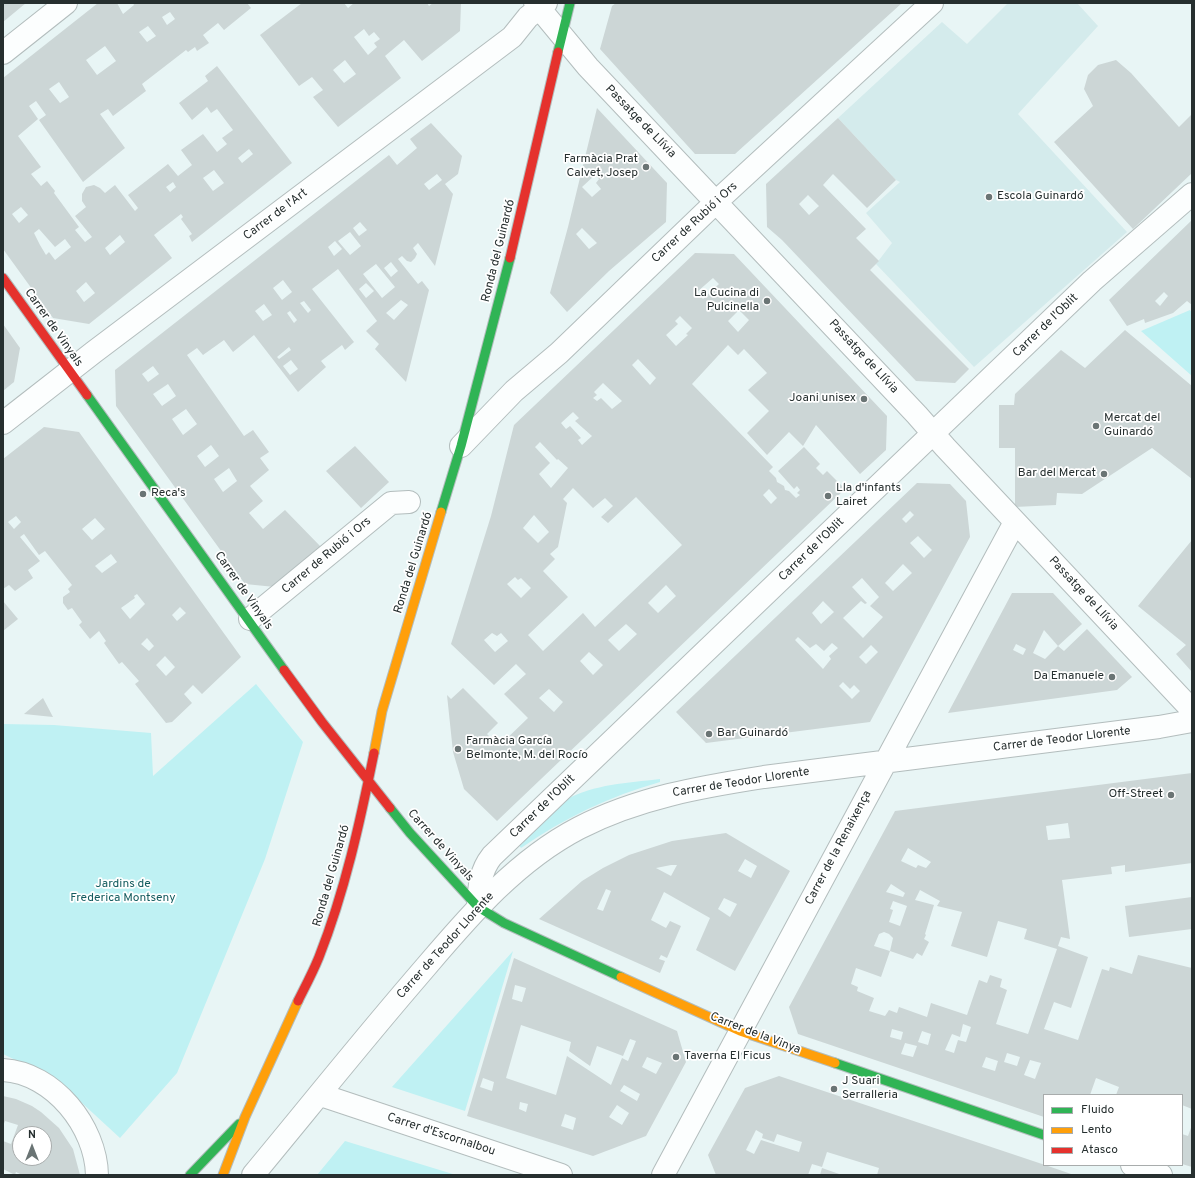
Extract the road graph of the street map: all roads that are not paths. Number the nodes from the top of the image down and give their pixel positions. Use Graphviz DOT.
graph roads {
  1 [pos="66,3"];
  2 [pos="570,3"];
  3 [pos="932,3"];
  4 [pos="540,5"];
  5 [pos="563,38"];
  6 [pos="3,53"];
  7 [pos="1192,194"];
  8 [pos="716,202"];
  9 [pos="3,278"];
  10 [pos="69,371"];
  11 [pos="3,423"];
  12 [pos="934,434"];
  13 [pos="461,446"];
  14 [pos="409,502"];
  15 [pos="1015,522"];
  16 [pos="250,620"];
  17 [pos="1192,710"];
  18 [pos="1192,721"];
  19 [pos="885,763"];
  20 [pos="368,779"];
  21 [pos="478,907"];
  22 [pos="740,1032"];
  23 [pos="3,1070"];
  24 [pos="321,1095"];
  25 [pos="245,1117"];
  26 [pos="1043,1135"];
  27 [pos="1135,1166"];
  28 [pos="97,1169"];
  29 [pos="190,1175"];
  30 [pos="223,1175"];
  31 [pos="253,1175"];
  32 [pos="561,1175"];
  33 [pos="663,1175"];
  34 [pos="1161,1175"];
  1 -- 6 [label="street"];
  2 -- 5 [label="street, Ronda del Guinardó"];
  3 -- 8 [label="street, Carrer de Rubió i Ors"];
  4 -- 5 [label="street, Passatge de Llívia"];
  4 -- 10 [label="street, Carrer de l'Art"];
  5 -- 8 [label="street, Passatge de Llívia"];
  5 -- 13 [label="street, Ronda del Guinardó"];
  7 -- 12 [label="street, Carrer de l'Oblit"];
  8 -- 12 [label="street, Passatge de Llívia"];
  8 -- 13 [label="street, Carrer de Rubió i Ors"];
  9 -- 10 [label="street, Carrer de Vinyals"];
  10 -- 11 [label="street, Carrer de l'Art"];
  10 -- 16 [label="street, Carrer de Vinyals"];
  12 -- 15 [label="street, Passatge de Llívia"];
  12 -- 21 [label="street, Carrer de l'Oblit"];
  13 -- 20 [label="street, Ronda del Guinardó"];
  14 -- 16 [label="street, Carrer de Rubió i Ors"];
  15 -- 17 [label="street, Passatge de Llívia"];
  15 -- 19 [label="street, Carrer de la Renaixença"];
  16 -- 20 [label="street, Carrer de Vinyals"];
  18 -- 19 [label="street, Carrer de Teodor Llorente"];
  19 -- 21 [label="street, Carrer de Teodor Llorente"];
  19 -- 22 [label="street, Carrer de la Renaixença"];
  20 -- 21 [label="street, Carrer de Vinyals"];
  20 -- 25 [label="street, Ronda del Guinardó"];
  21 -- 22 [label="street, Carrer de la Vinya"];
  21 -- 24 [label="street, Carrer de Teodor Llorente"];
  22 -- 26 [label="street, Carrer de la Vinya"];
  22 -- 33 [label="street, Carrer de la Renaixença"];
  23 -- 28 [label="street"];
  24 -- 31 [label="street, Carrer de Teodor Llorente"];
  24 -- 32 [label="street, Carrer d'Escornalbou"];
  25 -- 29 [label="street, Ronda del Guinardó"];
  25 -- 30 [label="street, Ronda del Guinardó"];
  27 -- 34 [label="street"];
}
